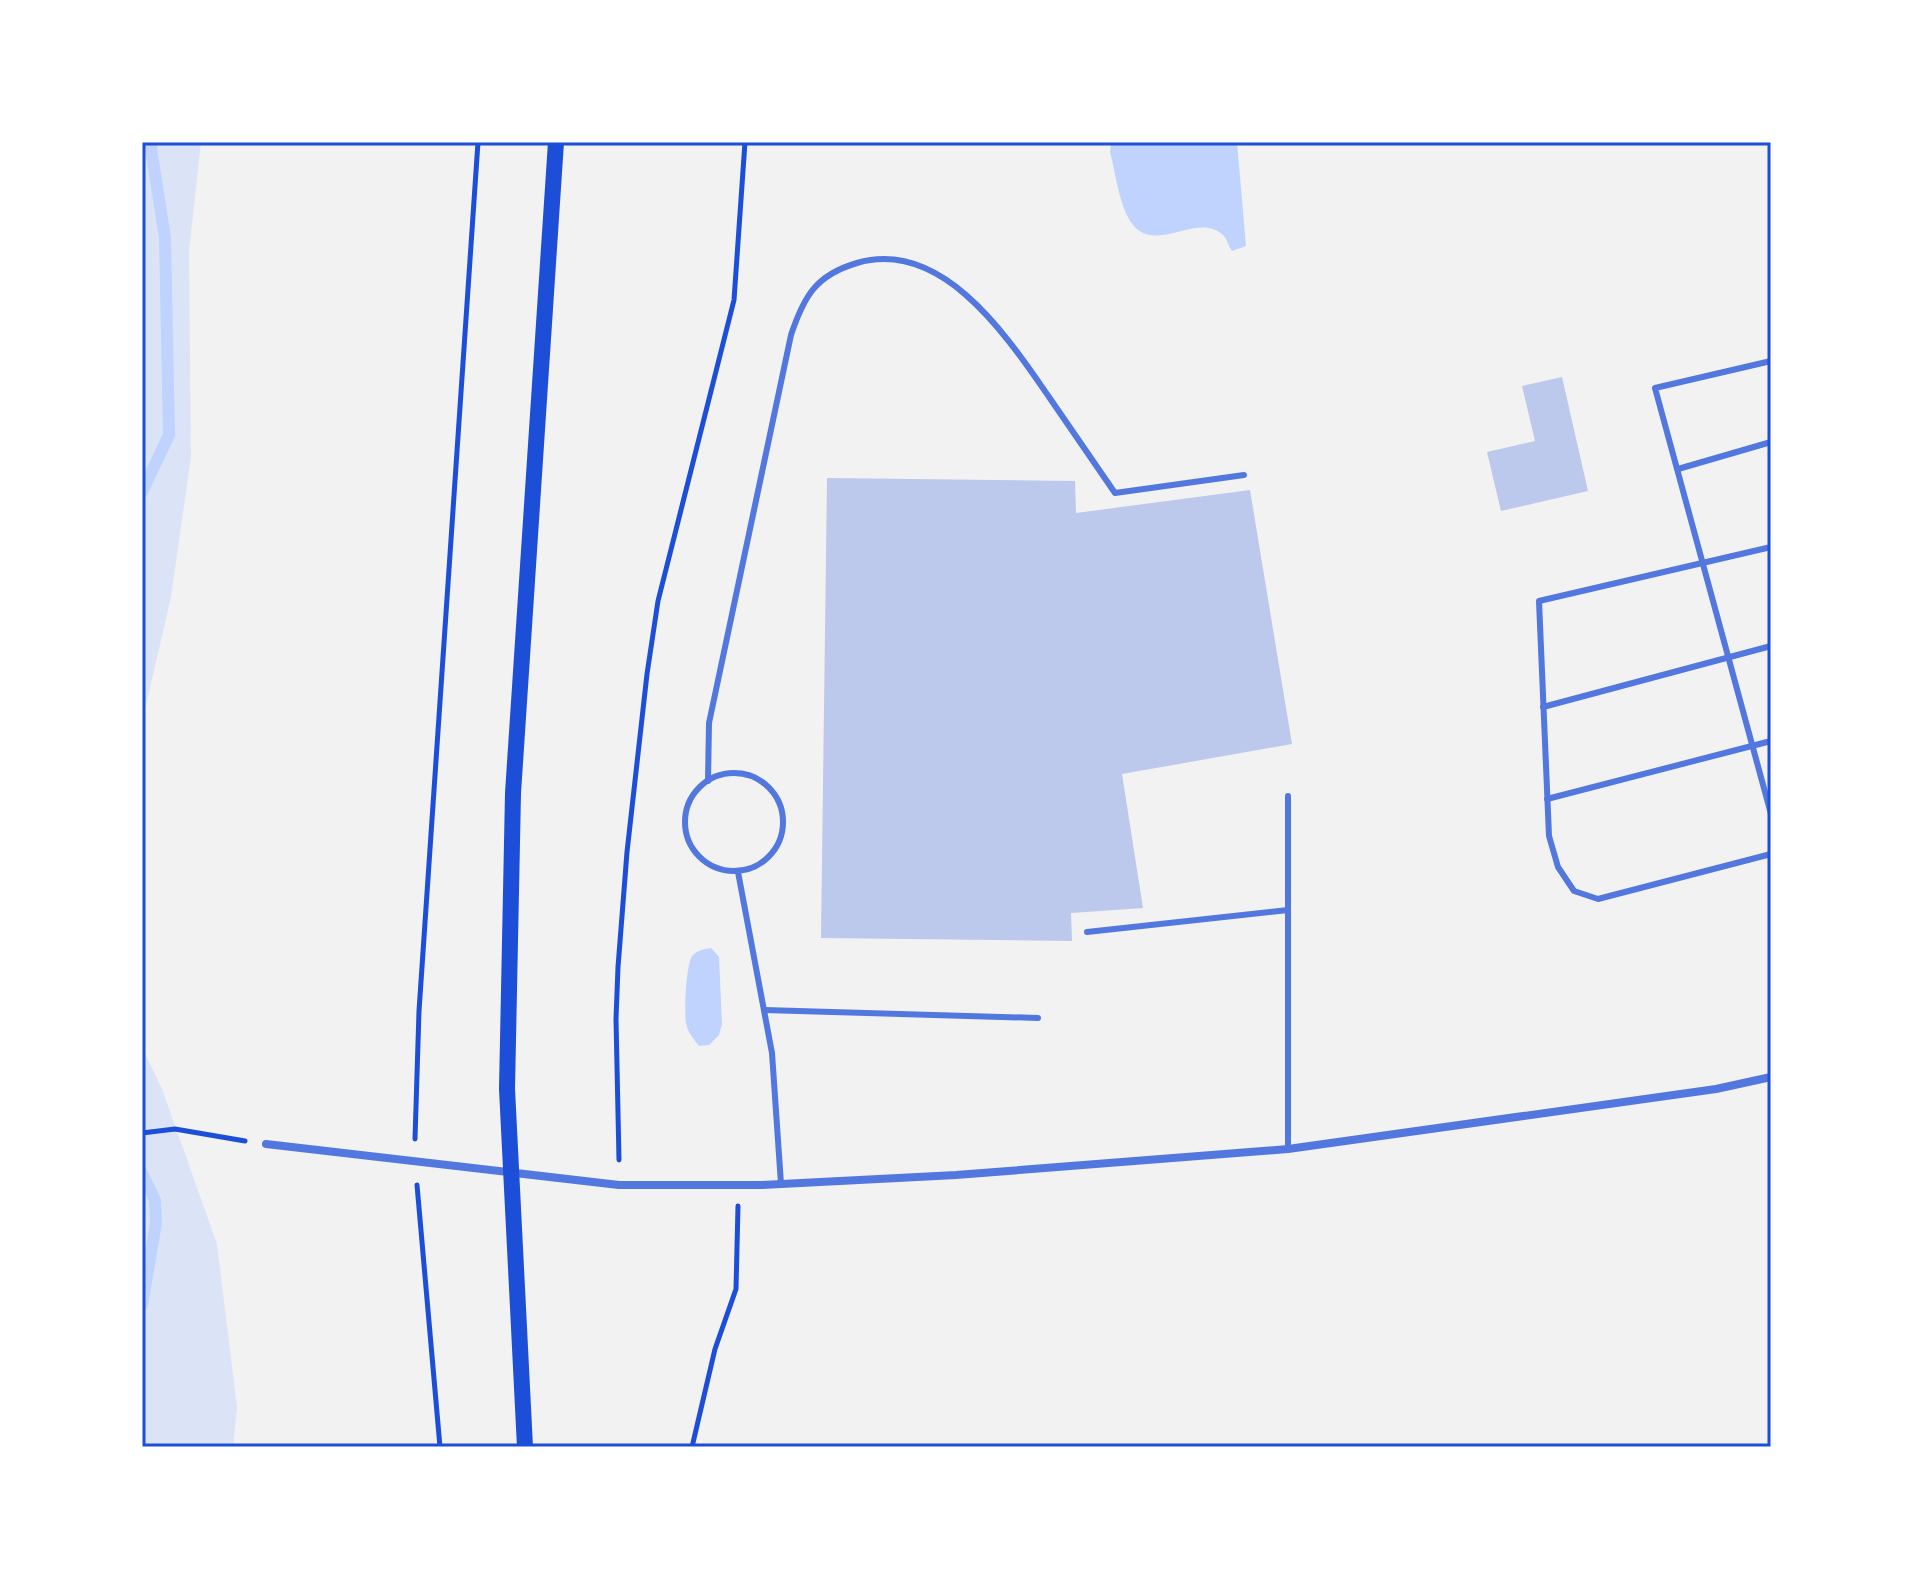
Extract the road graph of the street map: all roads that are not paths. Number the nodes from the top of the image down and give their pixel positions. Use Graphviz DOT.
graph roads {
  1 [pos="556,142"];
  2 [pos="1771,361"];
  3 [pos="1771,442"];
  4 [pos="1678,469"];
  5 [pos="1244,475"];
  6 [pos="1771,547"];
  7 [pos="1703,563"];
  8 [pos="1771,646"];
  9 [pos="1729,657"];
  10 [pos="1543,707"];
  11 [pos="1771,741"];
  12 [pos="1752,745"];
  13 [pos="708,781"];
  14 [pos="1288,796"];
  15 [pos="1547,799"];
  16 [pos="1771,814"];
  17 [pos="1771,854"];
  18 [pos="738,872"];
  19 [pos="1288,910"];
  20 [pos="1087,932"];
  21 [pos="764,1010"];
  22 [pos="1038,1018"];
  23 [pos="1771,1077"];
  24 [pos="266,1144"];
  25 [pos="1288,1149"];
  26 [pos="509,1173"];
  27 [pos="781,1184"];
  28 [pos="525,1447"];
  1 -- 26 [label="main road"];
  2 -- 4 [label="lane"];
  3 -- 4 [label="lane"];
  4 -- 7 [label="lane"];
  5 -- 13 [label="lane"];
  6 -- 7 [label="lane"];
  7 -- 9 [label="lane"];
  7 -- 10 [label="lane"];
  8 -- 9 [label="lane"];
  9 -- 10 [label="lane"];
  9 -- 12 [label="lane"];
  10 -- 15 [label="lane"];
  11 -- 12 [label="lane"];
  12 -- 15 [label="lane"];
  12 -- 16 [label="lane"];
  13 -- 18 [label="lane"];
  13 -- 18 [label="lane"];
  14 -- 19 [label="lane"];
  15 -- 17 [label="lane"];
  18 -- 21 [label="lane"];
  19 -- 20 [label="lane"];
  19 -- 25 [label="lane"];
  21 -- 22 [label="lane"];
  21 -- 27 [label="lane"];
  23 -- 25 [label="street"];
  24 -- 26 [label="street"];
  25 -- 27 [label="street"];
  26 -- 27 [label="street"];
  26 -- 28 [label="main road"];
}
